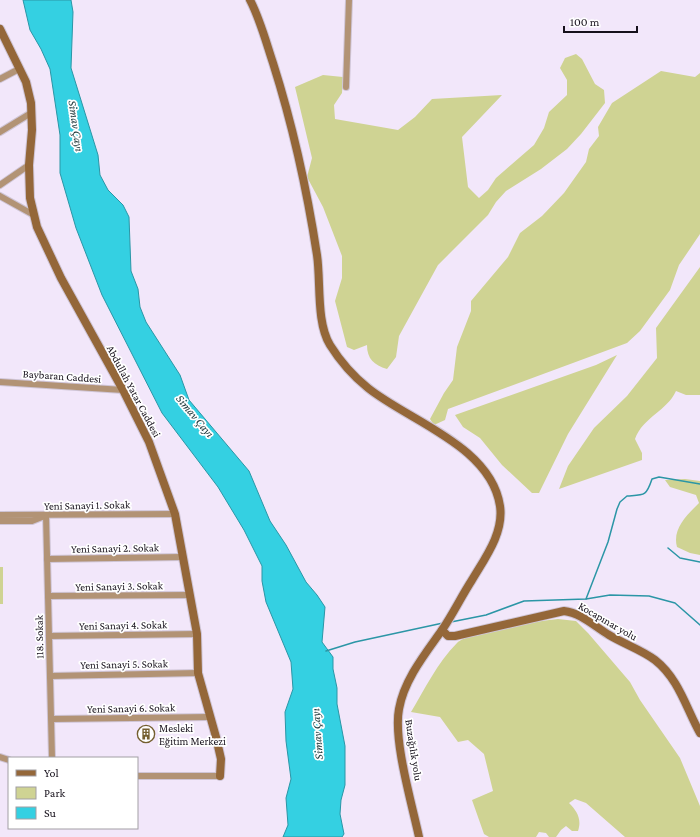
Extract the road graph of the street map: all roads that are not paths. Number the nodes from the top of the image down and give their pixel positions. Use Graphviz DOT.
graph roads {
  1 [pos="250,0"];
  2 [pos="349,0"];
  3 [pos="0,29"];
  4 [pos="19,69"];
  5 [pos="0,79"];
  6 [pos="346,87"];
  7 [pos="31,113"];
  8 [pos="0,132"];
  9 [pos="29,165"];
  10 [pos="0,186"];
  11 [pos="0,196"];
  12 [pos="32,214"];
  13 [pos="0,382"];
  14 [pos="123,390"];
  15 [pos="175,514"];
  16 [pos="0,515"];
  17 [pos="46,515"];
  18 [pos="0,521"];
  19 [pos="183,556"];
  20 [pos="47,559"];
  21 [pos="190,595"];
  22 [pos="48,596"];
  23 [pos="442,630"];
  24 [pos="196,634"];
  25 [pos="49,636"];
  26 [pos="198,673"];
  27 [pos="50,676"];
  28 [pos="210,717"];
  29 [pos="52,719"];
  30 [pos="700,733"];
  31 [pos="52,757"];
  32 [pos="138,776"];
  33 [pos="220,776"];
  34 [pos="419,837"];
  1 -- 23 [label="street, Buzağılık yolu"];
  2 -- 6 [label="street"];
  3 -- 4 [label="street, Abdullah Yatar Caddesi"];
  4 -- 5 [label="street"];
  4 -- 7 [label="street, Abdullah Yatar Caddesi"];
  7 -- 8 [label="street"];
  7 -- 9 [label="street, Abdullah Yatar Caddesi"];
  9 -- 10 [label="street"];
  9 -- 12 [label="street, Abdullah Yatar Caddesi"];
  11 -- 12 [label="street"];
  12 -- 14 [label="street, Abdullah Yatar Caddesi"];
  13 -- 14 [label="street, Baybaran Caddesi"];
  14 -- 15 [label="street, Abdullah Yatar Caddesi"];
  15 -- 17 [label="street, Yeni Sanayi 1. Sokak"];
  15 -- 19 [label="street, Abdullah Yatar Caddesi"];
  16 -- 17 [label="street, Yeni Sanayi 1. Sokak"];
  17 -- 18 [label="street"];
  17 -- 20 [label="street, 118. Sokak"];
  19 -- 20 [label="street, Yeni Sanayi 2. Sokak"];
  19 -- 21 [label="street, Abdullah Yatar Caddesi"];
  20 -- 22 [label="street, 118. Sokak"];
  21 -- 22 [label="street, Yeni Sanayi 3. Sokak"];
  21 -- 24 [label="street, Abdullah Yatar Caddesi"];
  22 -- 25 [label="street, 118. Sokak"];
  23 -- 30 [label="street, Kocapınar yolu"];
  23 -- 34 [label="street, Buzağılık yolu"];
  24 -- 25 [label="street, Yeni Sanayi 4. Sokak"];
  24 -- 26 [label="street, Abdullah Yatar Caddesi"];
  25 -- 27 [label="street, 118. Sokak"];
  26 -- 27 [label="street, Yeni Sanayi 5. Sokak"];
  26 -- 28 [label="street, Abdullah Yatar Caddesi"];
  27 -- 29 [label="street, 118. Sokak"];
  28 -- 29 [label="street, Yeni Sanayi 6. Sokak"];
  28 -- 33 [label="street, Abdullah Yatar Caddesi"];
  29 -- 31 [label="street, 118. Sokak"];
  32 -- 33 [label="street"];
}
